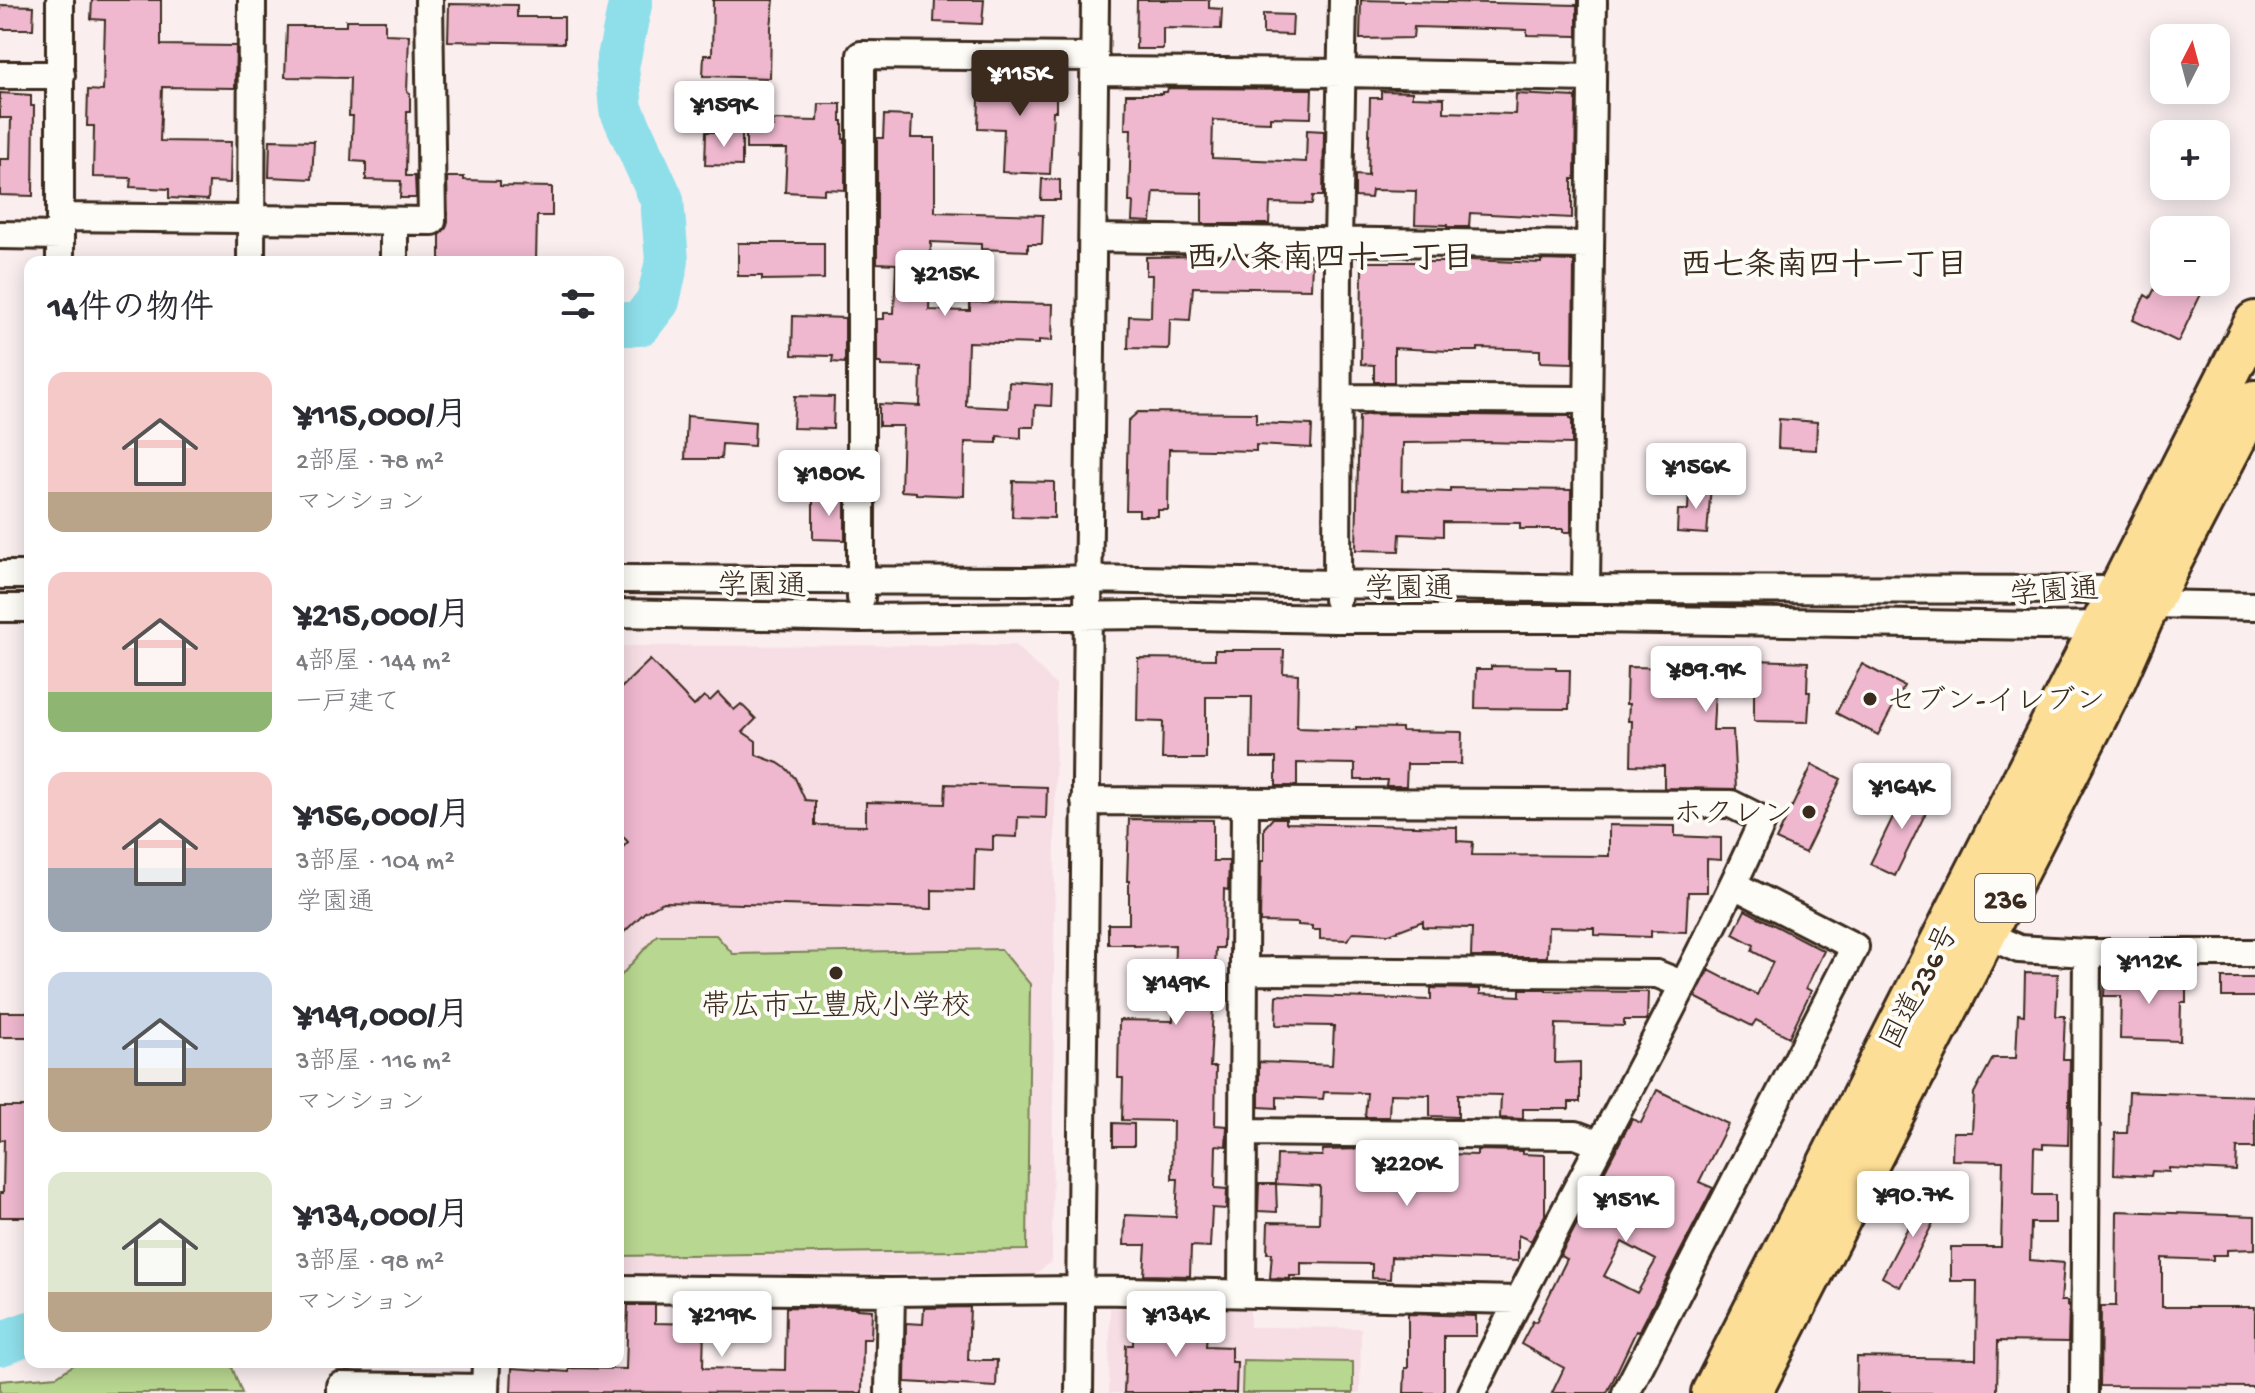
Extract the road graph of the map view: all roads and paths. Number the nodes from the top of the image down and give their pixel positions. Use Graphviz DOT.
graph roads {
  1 [pos="60,0"];
  2 [pos="252,0"];
  3 [pos="429,0"];
  4 [pos="1095,0"];
  5 [pos="1343,0"];
  6 [pos="1593,0"];
  7 [pos="1095,64"];
  8 [pos="1343,73"];
  9 [pos="0,75"];
  10 [pos="61,75"];
  11 [pos="1592,78"];
  12 [pos="252,220"];
  13 [pos="394,221"];
  14 [pos="0,235"];
  15 [pos="1093,238"];
  16 [pos="60,239"];
  17 [pos="1338,241"];
  18 [pos="1589,245"];
  19 [pos="251,256"];
  20 [pos="394,256"];
  21 [pos="2255,322"];
  22 [pos="1338,398"];
  23 [pos="1588,400"];
  24 [pos="2255,401"];
  25 [pos="0,575"];
  26 [pos="24,575"];
  27 [pos="624,579"];
  28 [pos="1088,579"];
  29 [pos="862,580"];
  30 [pos="1337,584"];
  31 [pos="1586,589"];
  32 [pos="2134,597"];
  33 [pos="2255,606"];
  34 [pos="0,608"];
  35 [pos="24,608"];
  36 [pos="624,613"];
  37 [pos="1087,615"];
  38 [pos="860,618"];
  39 [pos="1336,619"];
  40 [pos="2100,625"];
  41 [pos="1085,801"];
  42 [pos="1245,802"];
  43 [pos="1734,885"];
  44 [pos="1969,927"];
  45 [pos="2087,953"];
  46 [pos="2255,953"];
  47 [pos="1244,971"];
  48 [pos="1682,984"];
  49 [pos="1245,1132"];
  50 [pos="1600,1144"];
  51 [pos="624,1289"];
  52 [pos="1081,1290"];
  53 [pos="891,1292"];
  54 [pos="1242,1292"];
  55 [pos="1517,1300"];
  56 [pos="485,1381"];
  57 [pos="340,1393"];
  58 [pos="889,1393"];
  59 [pos="1079,1393"];
  60 [pos="1472,1393"];
  61 [pos="1626,1393"];
  62 [pos="1712,1393"];
  63 [pos="1751,1393"];
  64 [pos="2084,1393"];
  1 -- 10 [label="street"];
  2 -- 12 [label="street"];
  3 -- 13 [label="street"];
  4 -- 7 [label="street"];
  5 -- 8 [label="street"];
  6 -- 11 [label="street"];
  7 -- 8 [label="street"];
  7 -- 15 [label="street"];
  7 -- 29 [label="street"];
  8 -- 11 [label="street"];
  8 -- 17 [label="street"];
  9 -- 10 [label="street"];
  10 -- 16 [label="street"];
  11 -- 18 [label="street"];
  12 -- 13 [label="street"];
  12 -- 16 [label="street"];
  12 -- 19 [label="street"];
  13 -- 20 [label="street"];
  14 -- 16 [label="street"];
  15 -- 17 [label="street"];
  15 -- 28 [label="street"];
  17 -- 18 [label="street"];
  17 -- 22 [label="street"];
  18 -- 23 [label="street"];
  21 -- 32 [label="highway, 国道236号 / 236"];
  22 -- 23 [label="street"];
  22 -- 30 [label="street"];
  23 -- 31 [label="street"];
  24 -- 32 [label="highway, 国道236号 / 236"];
  25 -- 26 [label="street"];
  27 -- 29 [label="street, 学園通"];
  28 -- 29 [label="street, 学園通"];
  28 -- 30 [label="street, 学園通"];
  28 -- 37 [label="street"];
  29 -- 38 [label="street"];
  30 -- 31 [label="street, 学園通"];
  30 -- 39 [label="street"];
  31 -- 32 [label="street, 学園通"];
  32 -- 33 [label="street, 学園通"];
  32 -- 40 [label="highway, 国道236号 / 236"];
  32 -- 44 [label="highway, 国道236号 / 236"];
  34 -- 35 [label="street"];
  36 -- 38 [label="street, 学園通"];
  37 -- 38 [label="street, 学園通"];
  37 -- 39 [label="street, 学園通"];
  37 -- 41 [label="street"];
  39 -- 40 [label="street, 学園通"];
  40 -- 44 [label="highway, 国道236号 / 236"];
  41 -- 42 [label="street"];
  41 -- 52 [label="street"];
  42 -- 43 [label="street"];
  42 -- 47 [label="street"];
  43 -- 48 [label="street"];
  43 -- 61 [label="street"];
  44 -- 45 [label="street"];
  44 -- 62 [label="highway, 国道236号 / 236"];
  44 -- 63 [label="highway, 国道236号 / 236"];
  45 -- 46 [label="street"];
  45 -- 64 [label="street"];
  47 -- 48 [label="street"];
  47 -- 49 [label="street"];
  48 -- 50 [label="street"];
  49 -- 50 [label="street"];
  49 -- 54 [label="street"];
  50 -- 55 [label="street"];
  51 -- 53 [label="street"];
  52 -- 53 [label="street"];
  52 -- 54 [label="street"];
  52 -- 59 [label="street"];
  53 -- 58 [label="street"];
  54 -- 55 [label="street"];
  55 -- 60 [label="street"];
  56 -- 57 [label="street"];
}
